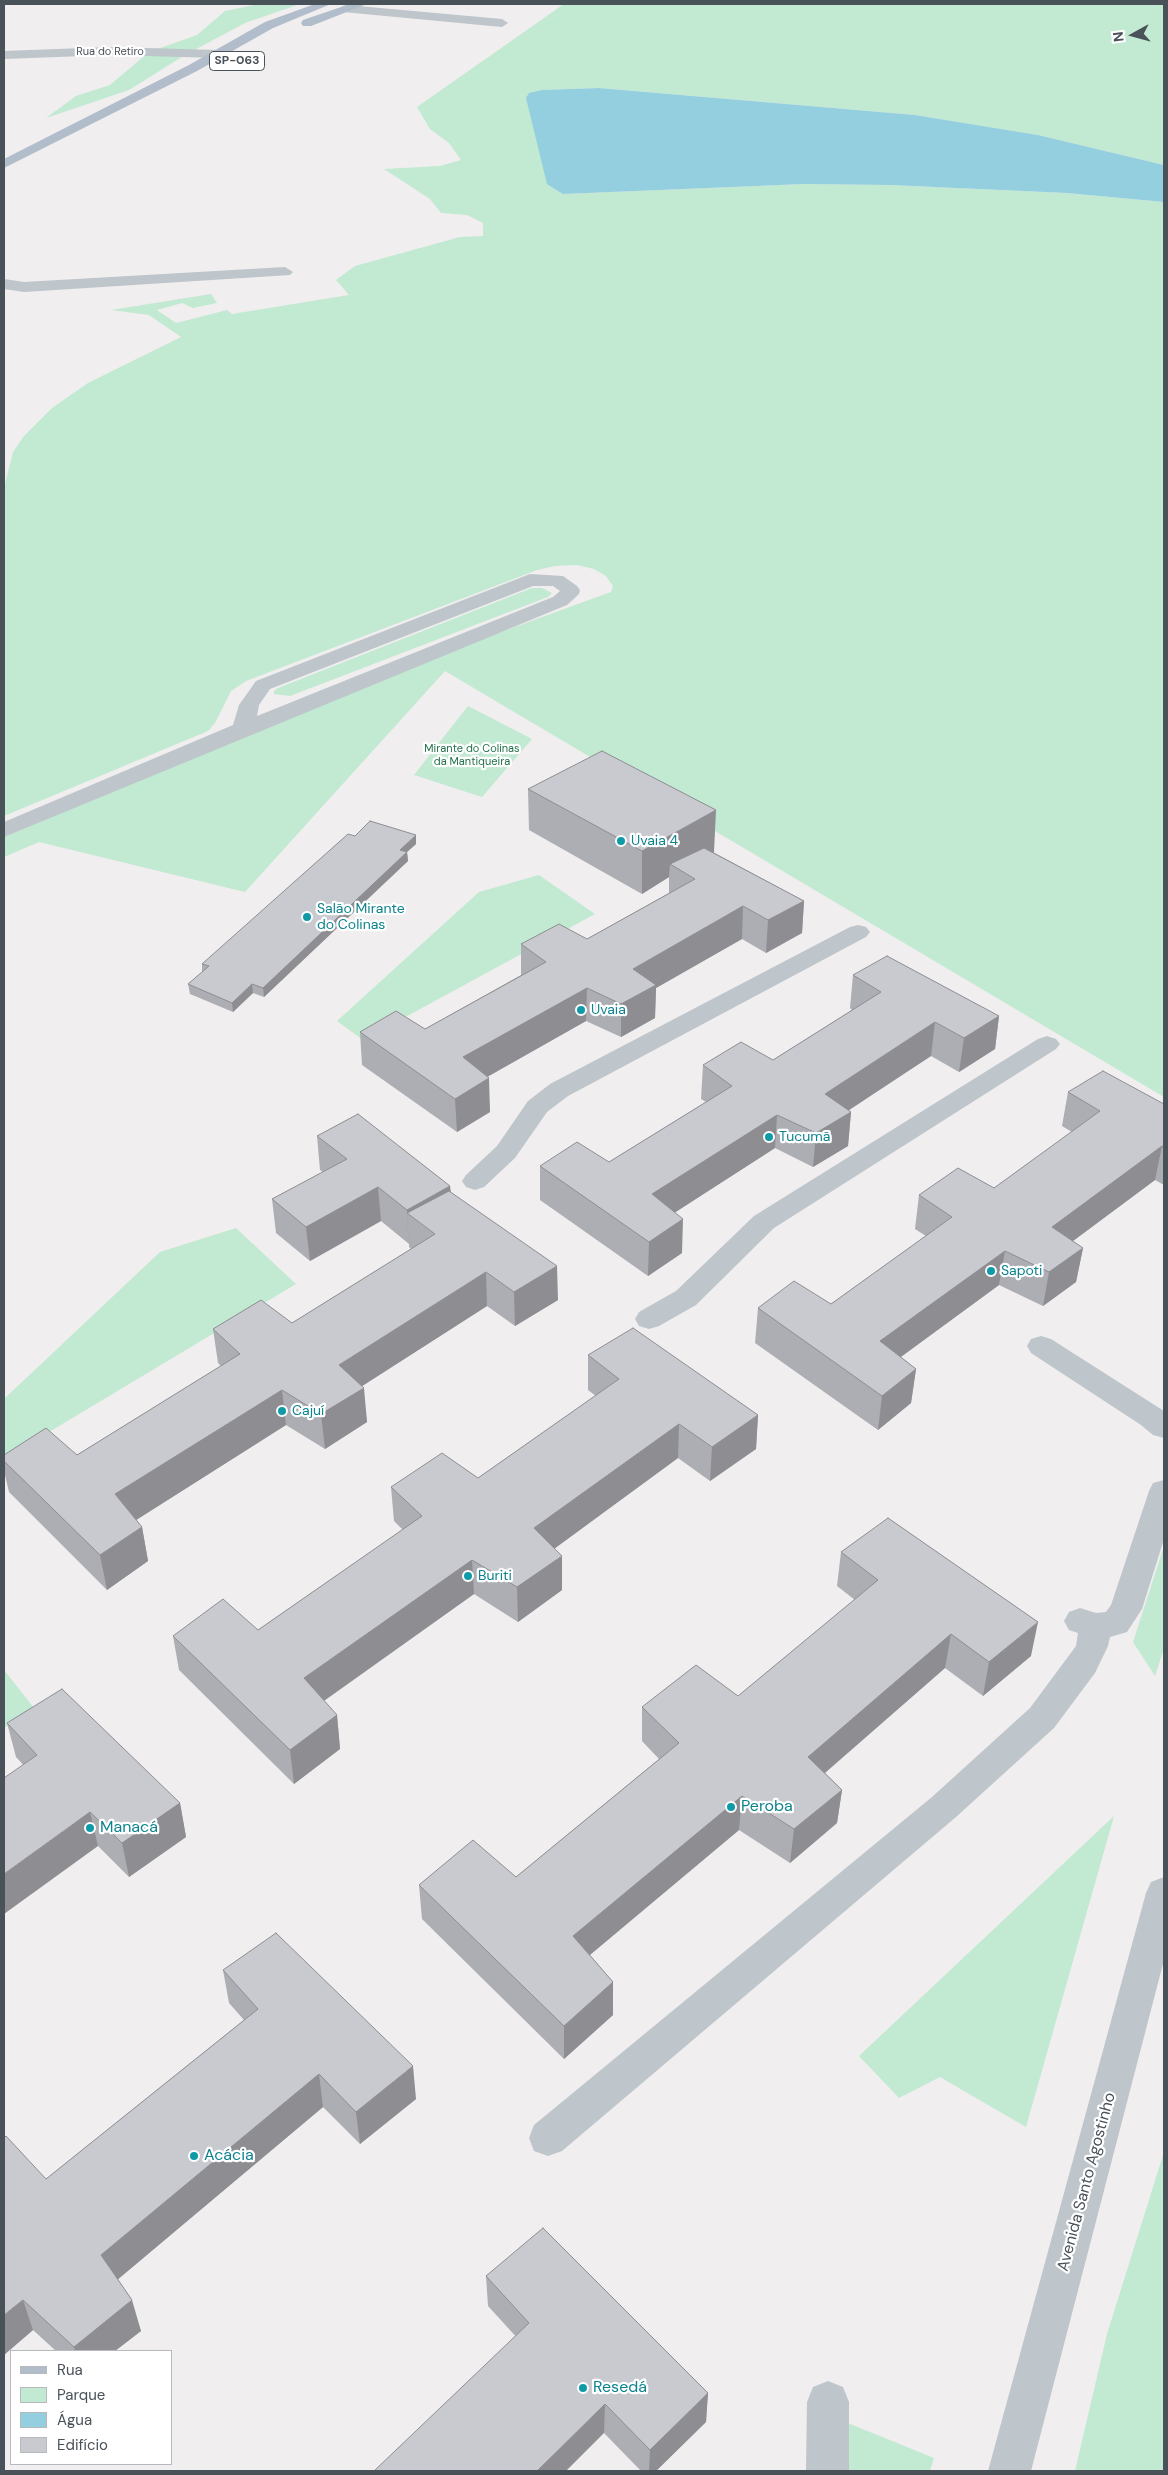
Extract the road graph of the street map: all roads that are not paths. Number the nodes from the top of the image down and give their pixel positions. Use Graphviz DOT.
graph roads {
  1 [pos="324,4"];
  2 [pos="360,4"];
  3 [pos="347,9"];
  4 [pos="502,23"];
  5 [pos="278,36"];
  6 [pos="217,54"];
  7 [pos="4,55"];
  8 [pos="173,93"];
  9 [pos="110,110"];
  10 [pos="4,164"];
  11 [pos="284,272"];
  12 [pos="4,284"];
  13 [pos="243,730"];
  14 [pos="4,830"];
  15 [pos="858,932"];
  16 [pos="1047,1044"];
  17 [pos="475,1181"];
  18 [pos="649,1319"];
  19 [pos="1041,1346"];
  20 [pos="1164,1427"];
  21 [pos="1164,1491"];
  22 [pos="1164,1893"];
  23 [pos="548,2138"];
  24 [pos="828,2402"];
  25 [pos="827,2471"];
  26 [pos="1009,2471"];
  1 -- 6 [label="main road, SP-063"];
  2 -- 3 [label="main road, SP-063"];
  3 -- 4 [label="street"];
  3 -- 5 [label="main road, SP-063"];
  6 -- 7 [label="street, Rua do Retiro"];
  6 -- 9 [label="main road, SP-063"];
  8 -- 9 [label="main road, SP-063"];
  9 -- 10 [label="main road, SP-063"];
  11 -- 12 [label="street"];
  13 -- 13 [label="street"];
  13 -- 14 [label="street"];
  15 -- 17 [label="street"];
  16 -- 18 [label="street"];
  19 -- 20 [label="street"];
  21 -- 23 [label="street"];
  22 -- 26 [label="street, Avenida Santo Agostinho"];
  24 -- 25 [label="street"];
}
